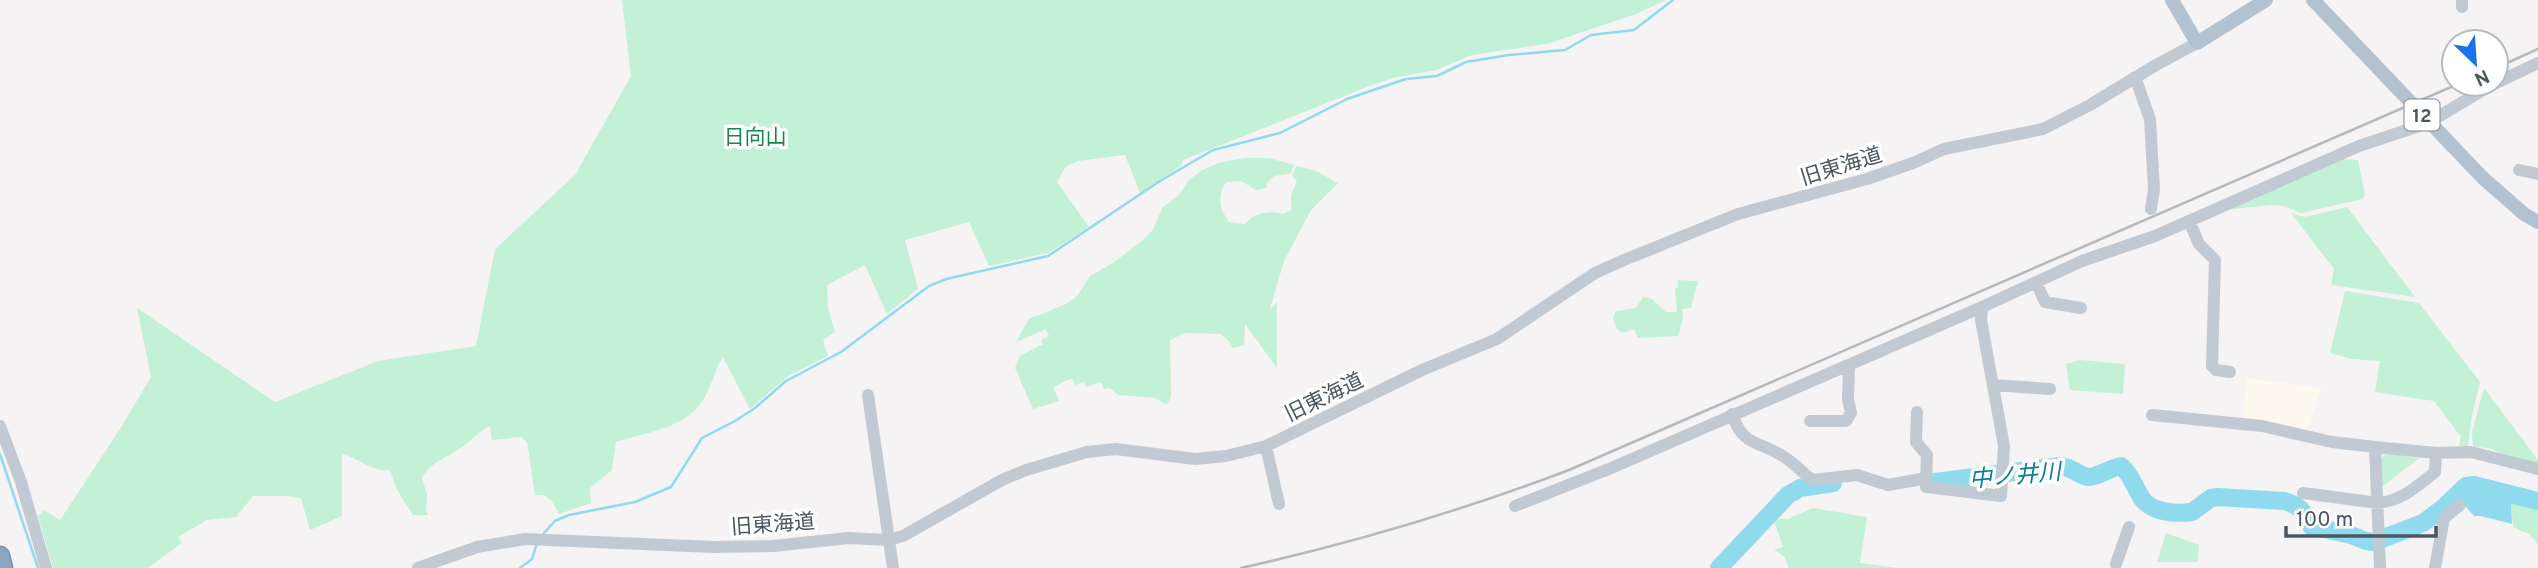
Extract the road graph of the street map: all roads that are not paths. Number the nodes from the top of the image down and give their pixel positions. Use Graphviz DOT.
graph roads {
  1 [pos="2172,0"];
  2 [pos="2266,0"];
  3 [pos="2313,0"];
  4 [pos="2197,43"];
  5 [pos="2538,63"];
  6 [pos="2510,76"];
  7 [pos="2135,77"];
  8 [pos="2470,98"];
  9 [pos="2428,123"];
  10 [pos="2519,170"];
  11 [pos="2538,174"];
  12 [pos="2151,209"];
  13 [pos="2189,221"];
  14 [pos="2538,222"];
  15 [pos="2036,282"];
  16 [pos="1982,307"];
  17 [pos="2081,308"];
  18 [pos="1849,365"];
  19 [pos="2231,372"];
  20 [pos="1993,385"];
  21 [pos="2050,389"];
  22 [pos="868,395"];
  23 [pos="1917,412"];
  24 [pos="1732,414"];
  25 [pos="2152,415"];
  26 [pos="1810,421"];
  27 [pos="0,426"];
  28 [pos="1266,446"];
  29 [pos="2375,447"];
  30 [pos="2436,453"];
  31 [pos="2538,469"];
  32 [pos="1927,478"];
  33 [pos="2303,493"];
  34 [pos="1279,503"];
  35 [pos="2378,503"];
  36 [pos="2460,505"];
  37 [pos="1515,506"];
  38 [pos="2129,527"];
  39 [pos="888,540"];
  40 [pos="0,556"];
  41 [pos="449,562"];
  42 [pos="2116,564"];
  43 [pos="3,568"];
  44 [pos="46,568"];
  45 [pos="418,568"];
  46 [pos="893,568"];
  47 [pos="2380,568"];
  48 [pos="2435,568"];
  1 -- 4 [label="main road"];
  2 -- 4 [label="main road"];
  3 -- 9 [label="main road, 12"];
  4 -- 7 [label="street, 旧東海道"];
  5 -- 6 [label="street"];
  7 -- 12 [label="street"];
  7 -- 28 [label="street, 旧東海道"];
  8 -- 9 [label="street"];
  9 -- 13 [label="street"];
  9 -- 14 [label="main road, 12"];
  10 -- 11 [label="street"];
  13 -- 15 [label="street"];
  13 -- 19 [label="street"];
  15 -- 16 [label="street"];
  15 -- 17 [label="street"];
  16 -- 18 [label="street"];
  16 -- 20 [label="street"];
  18 -- 24 [label="street"];
  18 -- 26 [label="street"];
  20 -- 21 [label="street"];
  20 -- 32 [label="street"];
  22 -- 39 [label="street"];
  23 -- 32 [label="street"];
  24 -- 32 [label="street"];
  24 -- 37 [label="street"];
  25 -- 29 [label="street"];
  27 -- 44 [label="street"];
  28 -- 34 [label="street"];
  28 -- 39 [label="street, 旧東海道"];
  29 -- 30 [label="street"];
  29 -- 35 [label="street"];
  30 -- 31 [label="street"];
  30 -- 35 [label="street"];
  33 -- 35 [label="street"];
  35 -- 47 [label="street"];
  36 -- 48 [label="street"];
  38 -- 42 [label="street"];
  39 -- 41 [label="street, 旧東海道"];
  39 -- 46 [label="street"];
  40 -- 43 [label="highway"];
  41 -- 45 [label="street, 旧東海道"];
}
